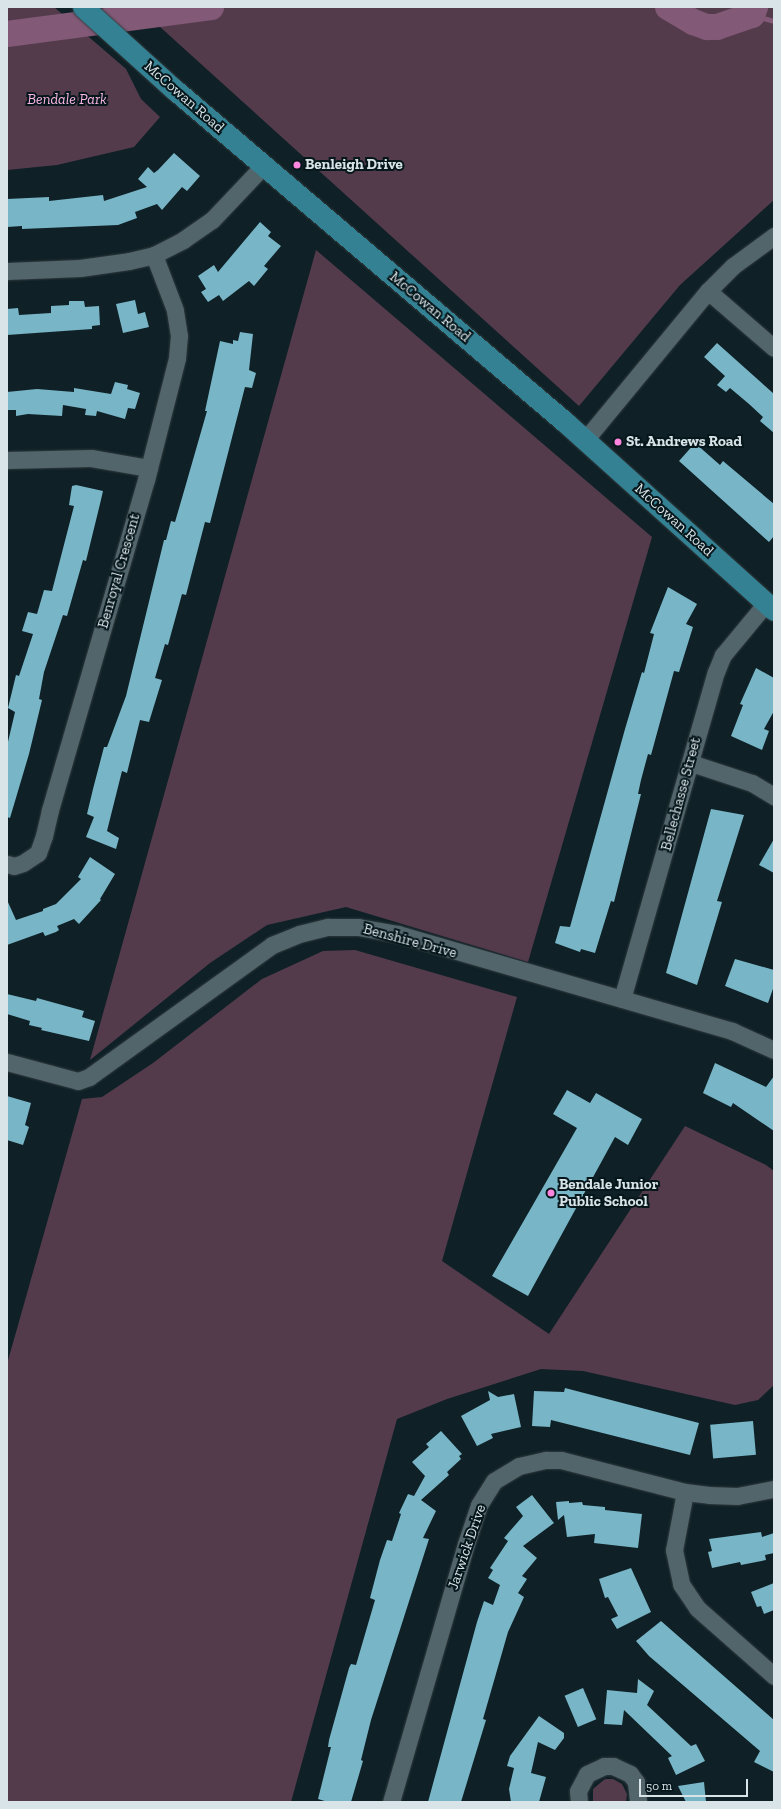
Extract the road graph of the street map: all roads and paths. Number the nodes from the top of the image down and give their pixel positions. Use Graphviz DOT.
graph roads {
  1 [pos="83,7"];
  2 [pos="263,166"];
  3 [pos="774,236"];
  4 [pos="154,255"];
  5 [pos="7,271"];
  6 [pos="708,291"];
  7 [pos="774,348"];
  8 [pos="585,440"];
  9 [pos="7,460"];
  10 [pos="149,468"];
  11 [pos="770,607"];
  12 [pos="691,763"];
  13 [pos="774,796"];
  14 [pos="7,864"];
  15 [pos="622,999"];
  16 [pos="774,1050"];
  17 [pos="7,1062"];
  18 [pos="774,1489"];
  19 [pos="685,1492"];
  20 [pos="774,1676"];
  21 [pos="391,1802"];
  22 [pos="579,1802"];
  23 [pos="638,1802"];
  1 -- 2 [label="main road, McCowan Road"];
  2 -- 4 [label="street"];
  2 -- 8 [label="main road, McCowan Road"];
  3 -- 6 [label="street"];
  4 -- 5 [label="street"];
  4 -- 10 [label="street, Benroyal Crescent"];
  6 -- 7 [label="street"];
  6 -- 8 [label="street"];
  8 -- 11 [label="main road, McCowan Road"];
  9 -- 10 [label="street"];
  10 -- 14 [label="street, Benroyal Crescent"];
  11 -- 12 [label="street, Bellechasse Street"];
  12 -- 13 [label="street"];
  12 -- 15 [label="street, Bellechasse Street"];
  15 -- 16 [label="street, Benshire Drive"];
  15 -- 17 [label="street, Benshire Drive"];
  18 -- 19 [label="street, Jarwick Drive"];
  19 -- 20 [label="street"];
  19 -- 21 [label="street, Jarwick Drive"];
  22 -- 23 [label="street"];
}
